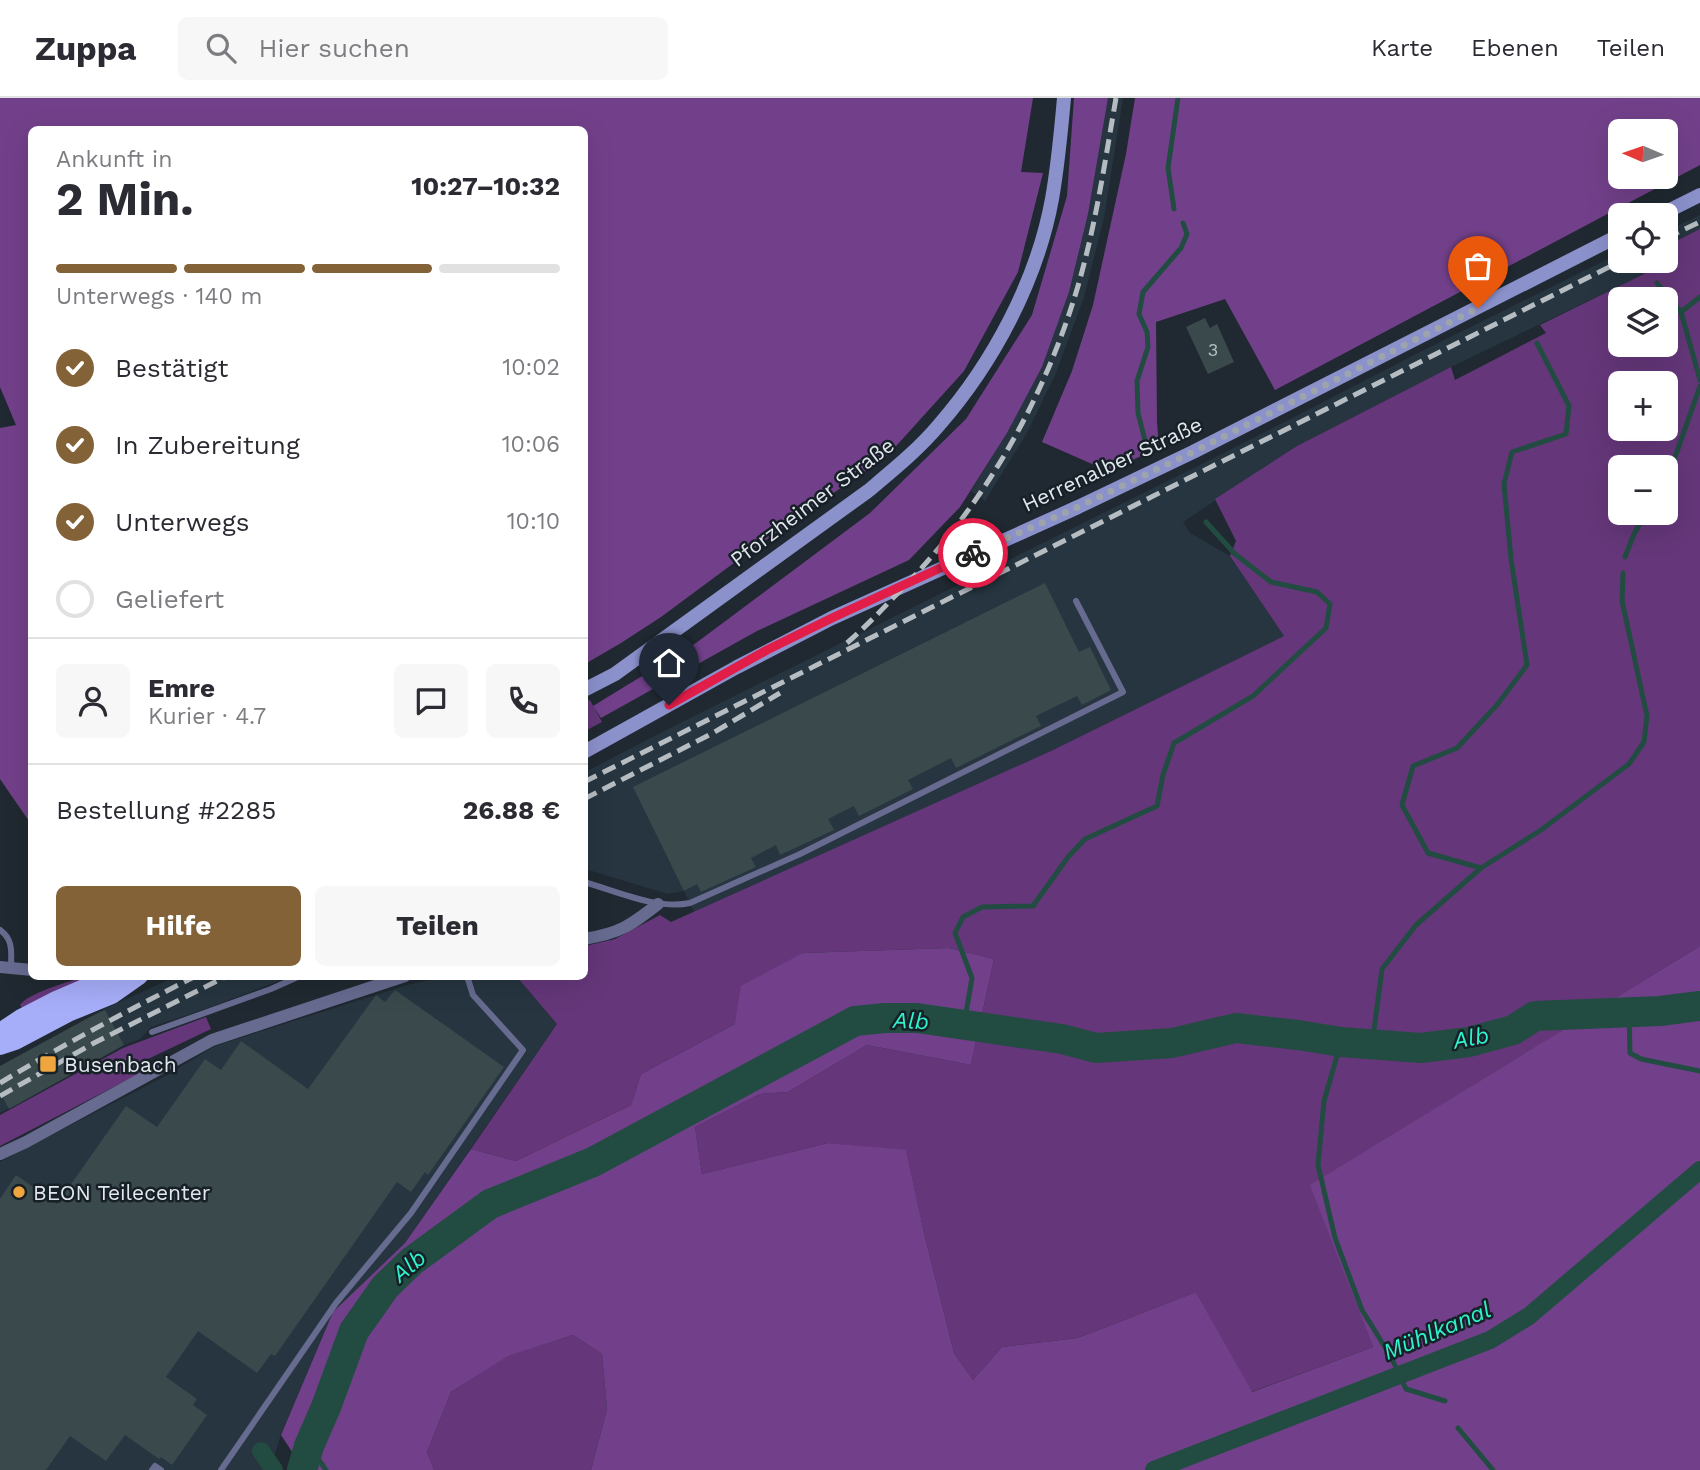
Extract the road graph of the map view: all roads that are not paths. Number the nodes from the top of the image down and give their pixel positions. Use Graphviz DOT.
graph roads {
  1 [pos="1064,98"];
  2 [pos="1700,195"];
  3 [pos="1678,206"];
  4 [pos="1608,241"];
  5 [pos="1076,601"];
  6 [pos="588,688"];
  7 [pos="588,750"];
  8 [pos="588,883"];
  9 [pos="658,904"];
  10 [pos="0,930"];
  11 [pos="588,938"];
  12 [pos="6,968"];
  13 [pos="28,970"];
  14 [pos="103,980"];
  15 [pos="133,980"];
  16 [pos="291,980"];
  17 [pos="393,980"];
  18 [pos="468,980"];
  19 [pos="152,1032"];
  20 [pos="0,1036"];
  21 [pos="0,1046"];
  22 [pos="0,1154"];
  23 [pos="152,1470"];
  24 [pos="161,1470"];
  25 [pos="221,1470"];
  1 -- 6 [label="main road, Pforzheimer Straße"];
  2 -- 3 [label="main road"];
  4 -- 7 [label="main road, Herrenalber Straße"];
  5 -- 9 [label="lane"];
  8 -- 9 [label="lane"];
  9 -- 11 [label="street"];
  10 -- 12 [label="lane"];
  12 -- 13 [label="street"];
  14 -- 20 [label="main road"];
  15 -- 21 [label="main road"];
  16 -- 19 [label="lane"];
  17 -- 22 [label="street"];
  18 -- 25 [label="lane"];
  23 -- 24 [label="lane"];
}
